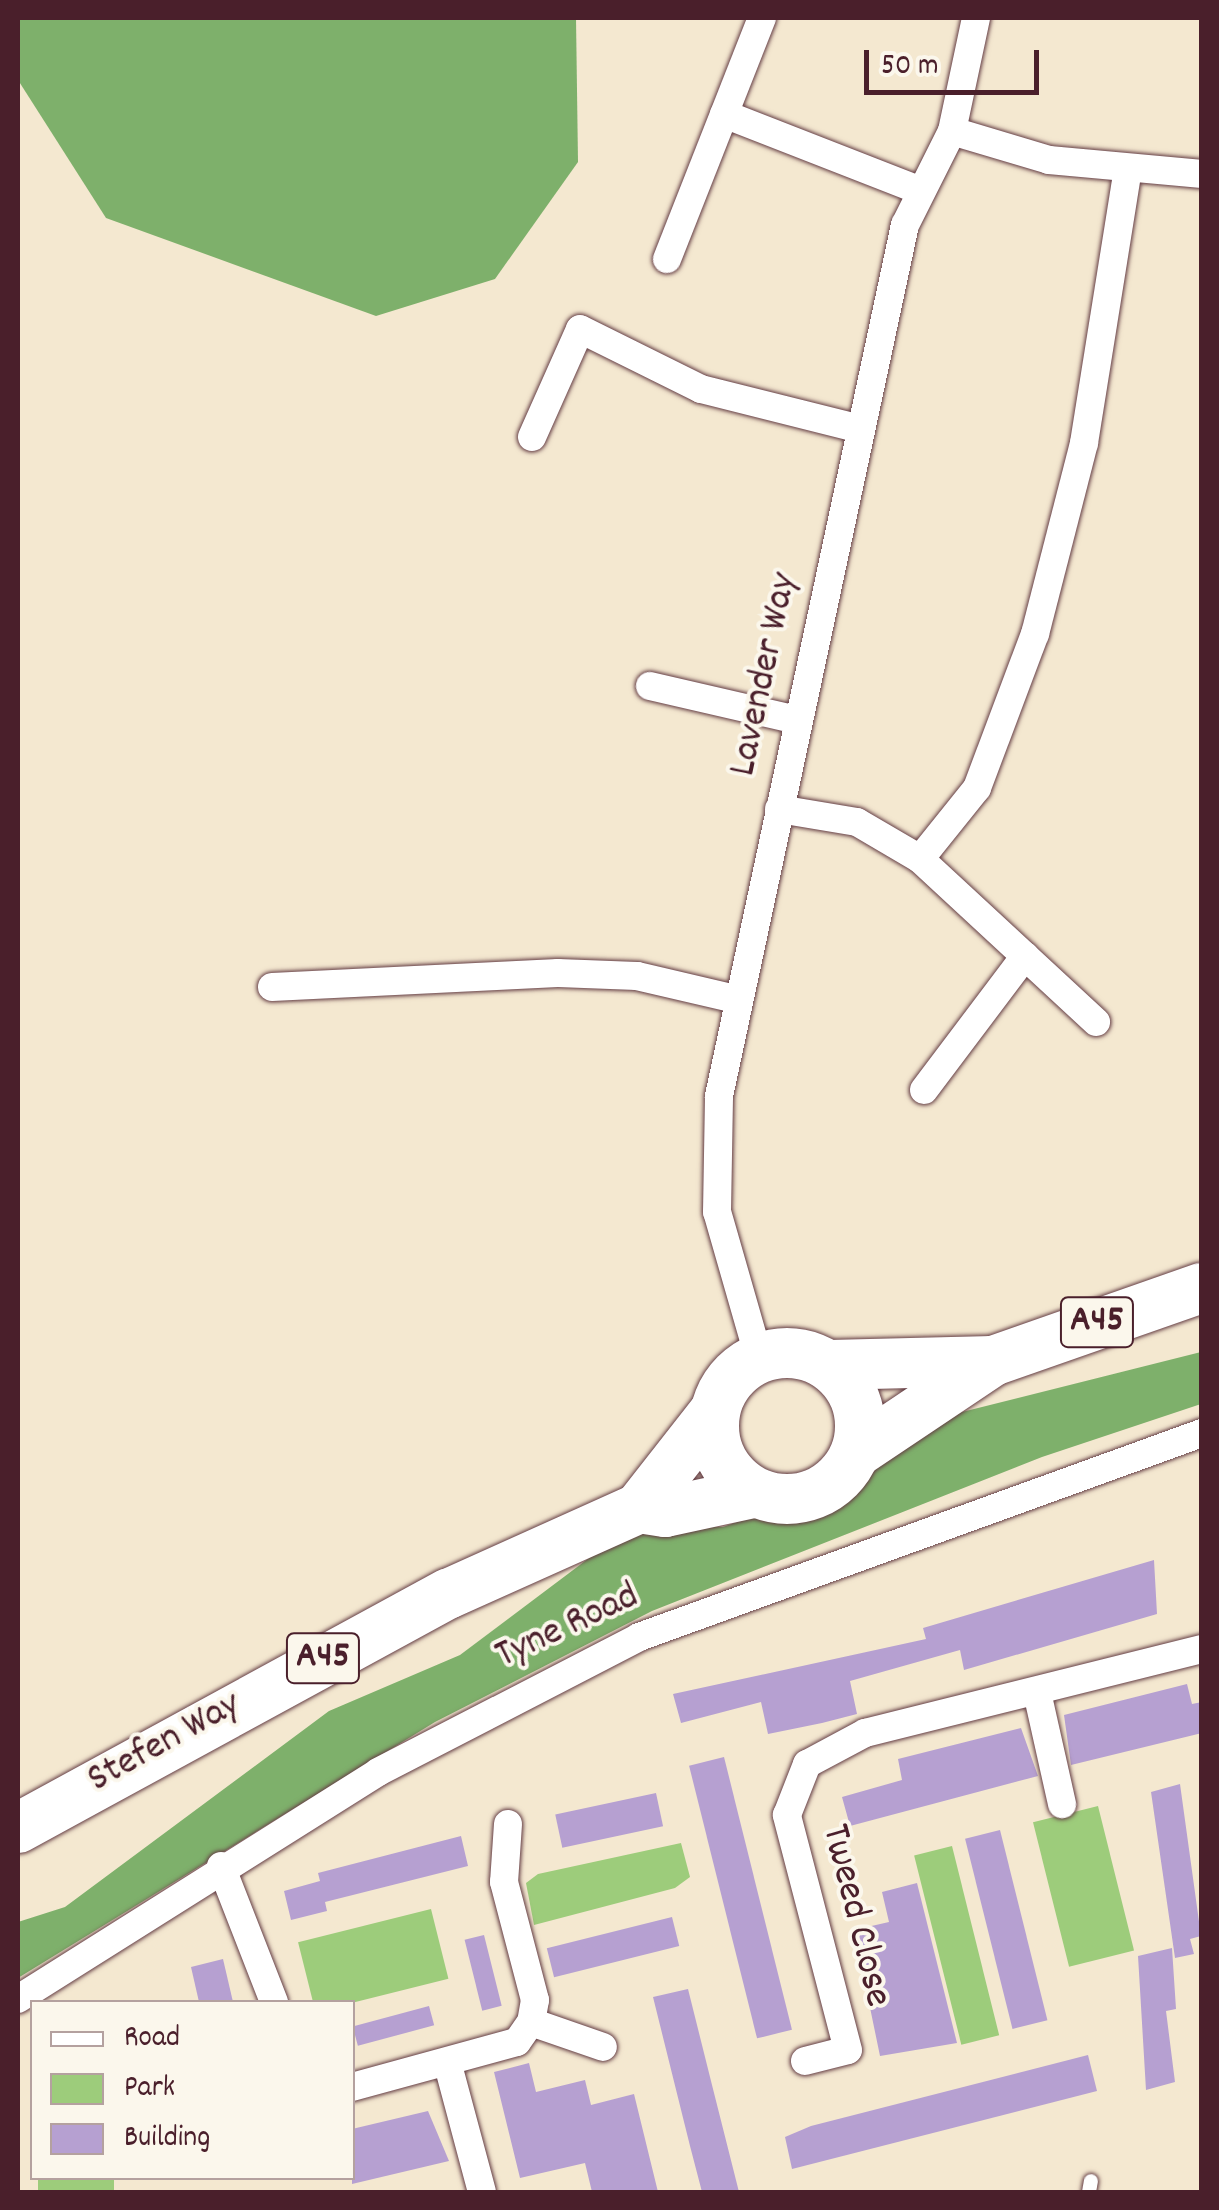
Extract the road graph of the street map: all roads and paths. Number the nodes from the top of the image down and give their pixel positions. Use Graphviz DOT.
graph roads {
  1 [pos="762,18"];
  2 [pos="976,18"];
  3 [pos="724,114"];
  4 [pos="952,131"];
  5 [pos="1128,169"];
  6 [pos="1202,174"];
  7 [pos="919,190"];
  8 [pos="667,259"];
  9 [pos="860,429"];
  10 [pos="532,437"];
  11 [pos="650,686"];
  12 [pos="798,720"];
  13 [pos="779,808"];
  14 [pos="920,859"];
  15 [pos="1025,956"];
  16 [pos="272,987"];
  17 [pos="738,1000"];
  18 [pos="1096,1022"];
  19 [pos="924,1090"];
  20 [pos="1202,1288"];
  21 [pos="760,1358"];
  22 [pos="994,1361"];
  23 [pos="829,1365"];
  24 [pos="715,1411"];
  25 [pos="1202,1432"];
  26 [pos="856,1452"];
  27 [pos="754,1493"];
  28 [pos="639,1508"];
  29 [pos="1202,1649"];
  30 [pos="1037,1692"];
  31 [pos="1062,1804"];
  32 [pos="508,1824"];
  33 [pos="18,1828"];
  34 [pos="221,1866"];
  35 [pos="18,1999"];
  36 [pos="273,2000"];
  37 [pos="531,2022"];
  38 [pos="603,2048"];
  39 [pos="805,2062"];
  40 [pos="448,2065"];
  41 [pos="355,2086"];
  42 [pos="482,2192"];
  1 -- 3 [label="street"];
  2 -- 4 [label="street, Lavender Way"];
  3 -- 7 [label="street"];
  3 -- 8 [label="street"];
  4 -- 5 [label="street"];
  4 -- 7 [label="street, Lavender Way"];
  5 -- 6 [label="street"];
  5 -- 14 [label="street"];
  7 -- 9 [label="street, Lavender Way"];
  9 -- 10 [label="street"];
  9 -- 12 [label="street, Lavender Way"];
  11 -- 12 [label="street"];
  12 -- 13 [label="street, Lavender Way"];
  13 -- 14 [label="street"];
  13 -- 17 [label="street, Lavender Way"];
  14 -- 15 [label="street"];
  15 -- 18 [label="street"];
  15 -- 19 [label="street"];
  16 -- 17 [label="street"];
  17 -- 21 [label="street, Lavender Way"];
  20 -- 22 [label="highway, A45"];
  21 -- 23 [label="highway"];
  21 -- 24 [label="highway"];
  22 -- 23 [label="highway, A45"];
  22 -- 26 [label="highway, A45"];
  23 -- 26 [label="highway"];
  24 -- 27 [label="highway"];
  24 -- 28 [label="highway, Stefen Way / A45"];
  25 -- 34 [label="street, Tyne Road"];
  26 -- 27 [label="highway"];
  27 -- 28 [label="highway, Stefen Way / A45"];
  28 -- 33 [label="highway, Stefen Way / A45"];
  29 -- 30 [label="street, Tweed Close"];
  30 -- 31 [label="street"];
  30 -- 39 [label="street, Tweed Close"];
  32 -- 37 [label="street"];
  34 -- 35 [label="street, Tyne Road"];
  34 -- 36 [label="street"];
  37 -- 38 [label="street"];
  37 -- 40 [label="street"];
  40 -- 41 [label="street"];
  40 -- 42 [label="street"];
}
